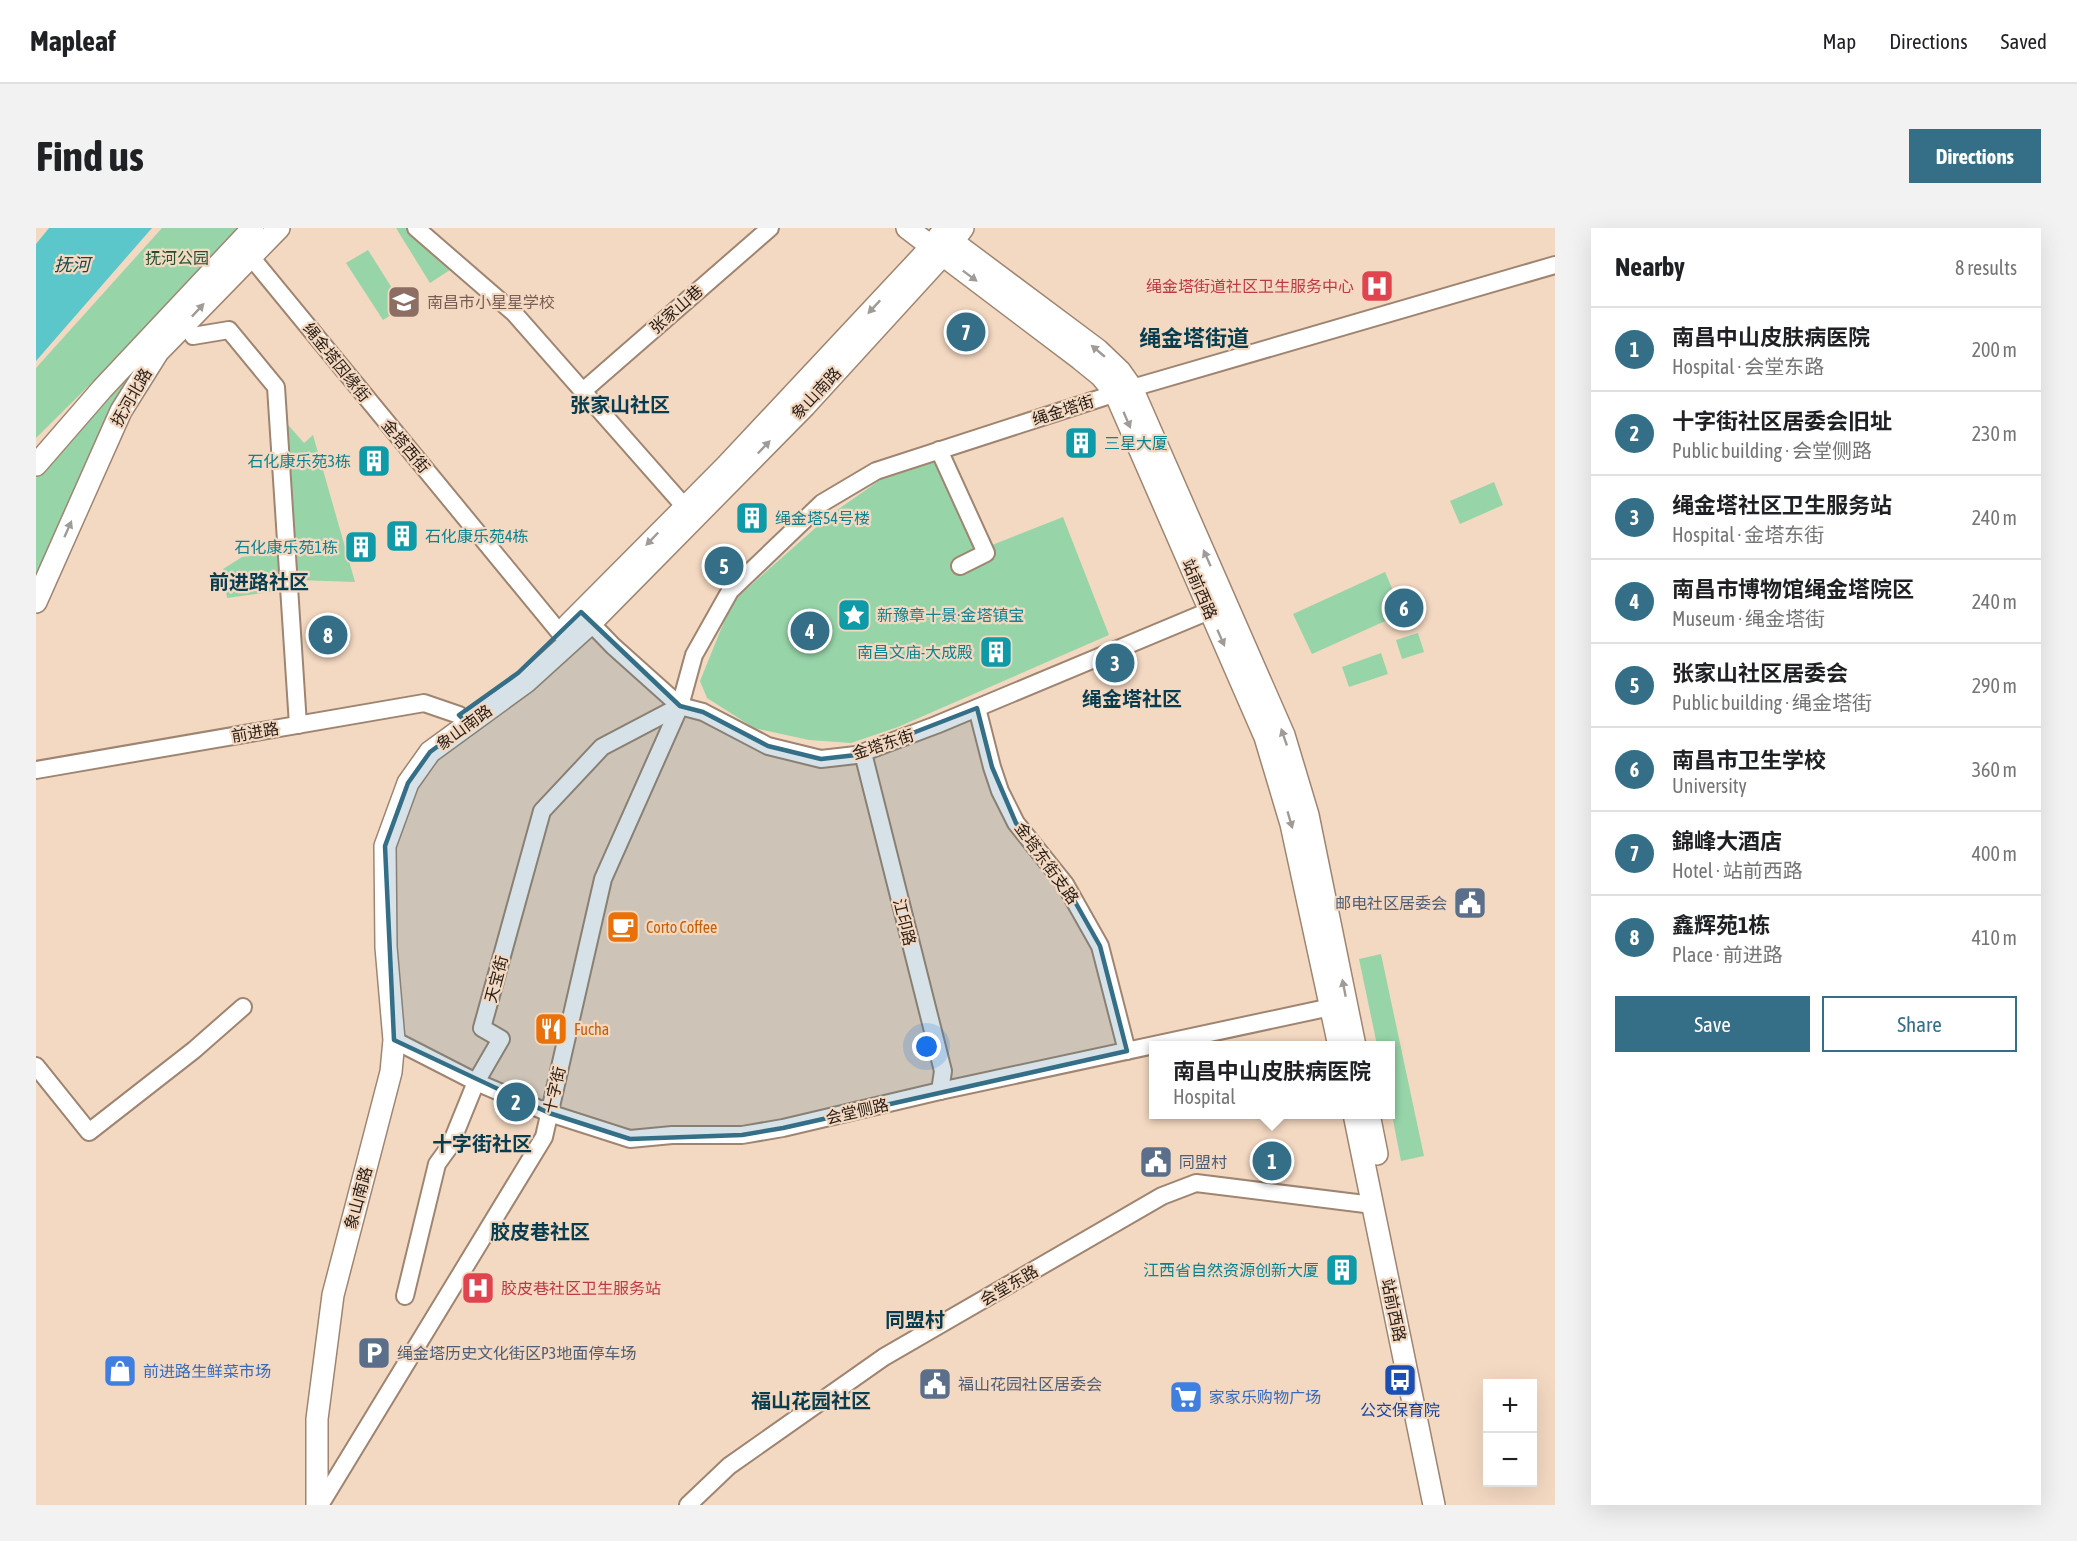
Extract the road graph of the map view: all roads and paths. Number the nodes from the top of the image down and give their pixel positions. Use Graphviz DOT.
graph roads {
  1 [pos="253,228"];
  2 [pos="279,228"];
  3 [pos="416,228"];
  4 [pos="770,228"];
  5 [pos="907,228"];
  6 [pos="945,237"];
  7 [pos="251,257"];
  8 [pos="1555,265"];
  9 [pos="193,336"];
  10 [pos="102,389"];
  11 [pos="583,391"];
  12 [pos="1123,391"];
  13 [pos="36,449"];
  14 [pos="939,450"];
  15 [pos="36,465"];
  16 [pos="685,507"];
  17 [pos="960,566"];
  18 [pos="49,570"];
  19 [pos="36,590"];
  20 [pos="36,602"];
  21 [pos="1209,611"];
  22 [pos="586,618"];
  23 [pos="560,633"];
  24 [pos="680,706"];
  25 [pos="977,708"];
  26 [pos="464,719"];
  27 [pos="298,725"];
  28 [pos="863,753"];
  29 [pos="36,770"];
  30 [pos="243,1007"];
  31 [pos="1331,1007"];
  32 [pos="394,1040"];
  33 [pos="1173,1041"];
  34 [pos="1338,1041"];
  35 [pos="1354,1041"];
  36 [pos="1149,1046"];
  37 [pos="1127,1051"];
  38 [pos="36,1066"];
  39 [pos="476,1082"];
  40 [pos="940,1091"];
  41 [pos="549,1113"];
  42 [pos="1355,1119"];
  43 [pos="1370,1119"];
  44 [pos="1373,1205"];
  45 [pos="405,1296"];
  46 [pos="304,1505"];
  47 [pos="318,1505"];
  48 [pos="688,1505"];
  49 [pos="1434,1505"];
  50 [pos="1446,1505"];
  1 -- 10 [label="main road, 抚河北路"];
  2 -- 7 [label="main road, 抚河北路"];
  3 -- 11 [label="street"];
  4 -- 11 [label="street, 张家山巷"];
  5 -- 6 [label="main road, 站前西路"];
  6 -- 12 [label="main road, 站前西路"];
  6 -- 16 [label="main road, 象山南路, one-way"];
  22 -- 6 [label="main road, 象山南路, one-way"];
  18 -- 7 [label="main road, 抚河北路, one-way"];
  7 -- 23 [label="street, 金塔西街"];
  8 -- 12 [label="street, 绳金塔街"];
  9 -- 27 [label="street"];
  10 -- 13 [label="main road"];
  10 -- 15 [label="main road, 抚河北路"];
  11 -- 16 [label="street"];
  12 -- 14 [label="street, 绳金塔街"];
  12 -- 21 [label="main road, 站前西路, one-way"];
  35 -- 12 [label="main road, 站前西路, one-way"];
  14 -- 17 [label="street"];
  14 -- 24 [label="street, 绳金塔街"];
  16 -- 22 [label="main road, 象山南路, one-way"];
  18 -- 19 [label="main road"];
  18 -- 20 [label="main road, 抚河北路"];
  21 -- 25 [label="street, 金塔东街"];
  21 -- 31 [label="main road, 站前西路, one-way"];
  22 -- 23 [label="main road, 象山南路"];
  22 -- 24 [label="street, 金塔东街"];
  22 -- 26 [label="main road, 象山南路"];
  23 -- 26 [label="main road, 象山南路"];
  24 -- 28 [label="street, 金塔东街"];
  24 -- 39 [label="street, 天宝街"];
  24 -- 41 [label="street, 十字街"];
  25 -- 28 [label="street, 金塔东街"];
  25 -- 37 [label="street, 金塔东街支路"];
  26 -- 27 [label="street, 前进路"];
  26 -- 32 [label="main road, 象山南路"];
  26 -- 46 [label="main road, 象山南路"];
  27 -- 29 [label="street, 前进路"];
  28 -- 40 [label="street, 江印路"];
  30 -- 38 [label="street"];
  31 -- 33 [label="street, 会堂侧路"];
  31 -- 34 [label="main road, 站前西路"];
  32 -- 39 [label="street, 会堂侧路"];
  32 -- 47 [label="main road, 象山南路"];
  36 -- 37 [label="street, 会堂侧路"];
  37 -- 40 [label="street, 会堂侧路"];
  39 -- 41 [label="street, 会堂侧路"];
  39 -- 45 [label="street, 天宝街"];
  40 -- 41 [label="street, 会堂侧路"];
  41 -- 47 [label="street, 十字街"];
  42 -- 44 [label="main road, 站前西路"];
  43 -- 50 [label="main road, 站前西路"];
  44 -- 48 [label="street, 会堂东路"];
  44 -- 49 [label="main road, 站前西路"];
}
